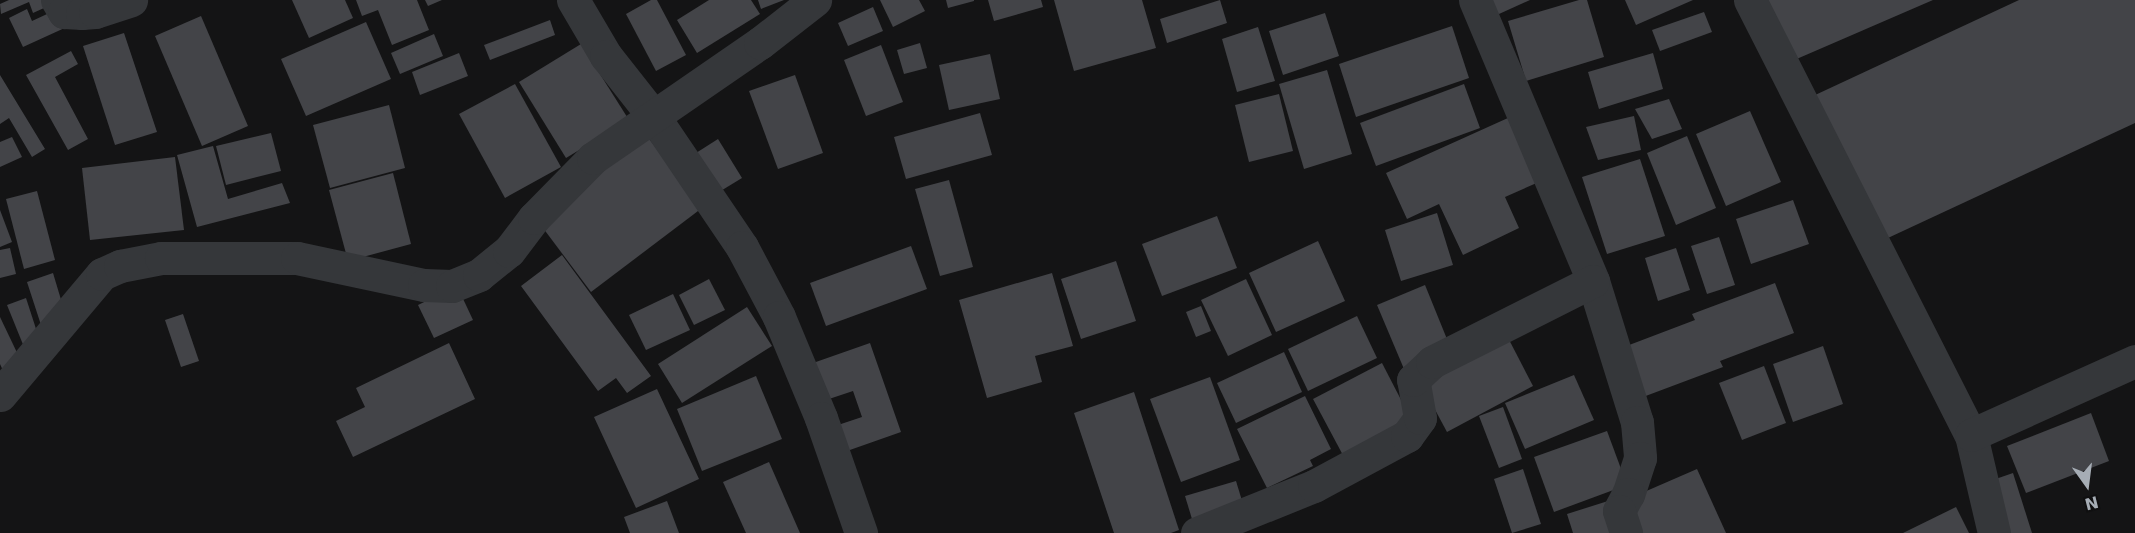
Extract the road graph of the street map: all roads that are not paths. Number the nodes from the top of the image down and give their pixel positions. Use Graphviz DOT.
graph roads {
  1 [pos="57,0"];
  2 [pos="130,0"];
  3 [pos="573,0"];
  4 [pos="815,0"];
  5 [pos="1475,0"];
  6 [pos="1750,0"];
  7 [pos="654,117"];
  8 [pos="1593,281"];
  9 [pos="2135,361"];
  10 [pos="0,396"];
  11 [pos="1971,435"];
  12 [pos="861,533"];
  13 [pos="1197,533"];
  14 [pos="1626,533"];
  15 [pos="1994,533"];
  1 -- 2 [label="street"];
  3 -- 7 [label="street"];
  4 -- 7 [label="street"];
  5 -- 8 [label="street"];
  6 -- 11 [label="street"];
  7 -- 10 [label="street"];
  7 -- 12 [label="street"];
  8 -- 13 [label="street"];
  8 -- 14 [label="street"];
  9 -- 11 [label="street"];
  11 -- 15 [label="street"];
}
